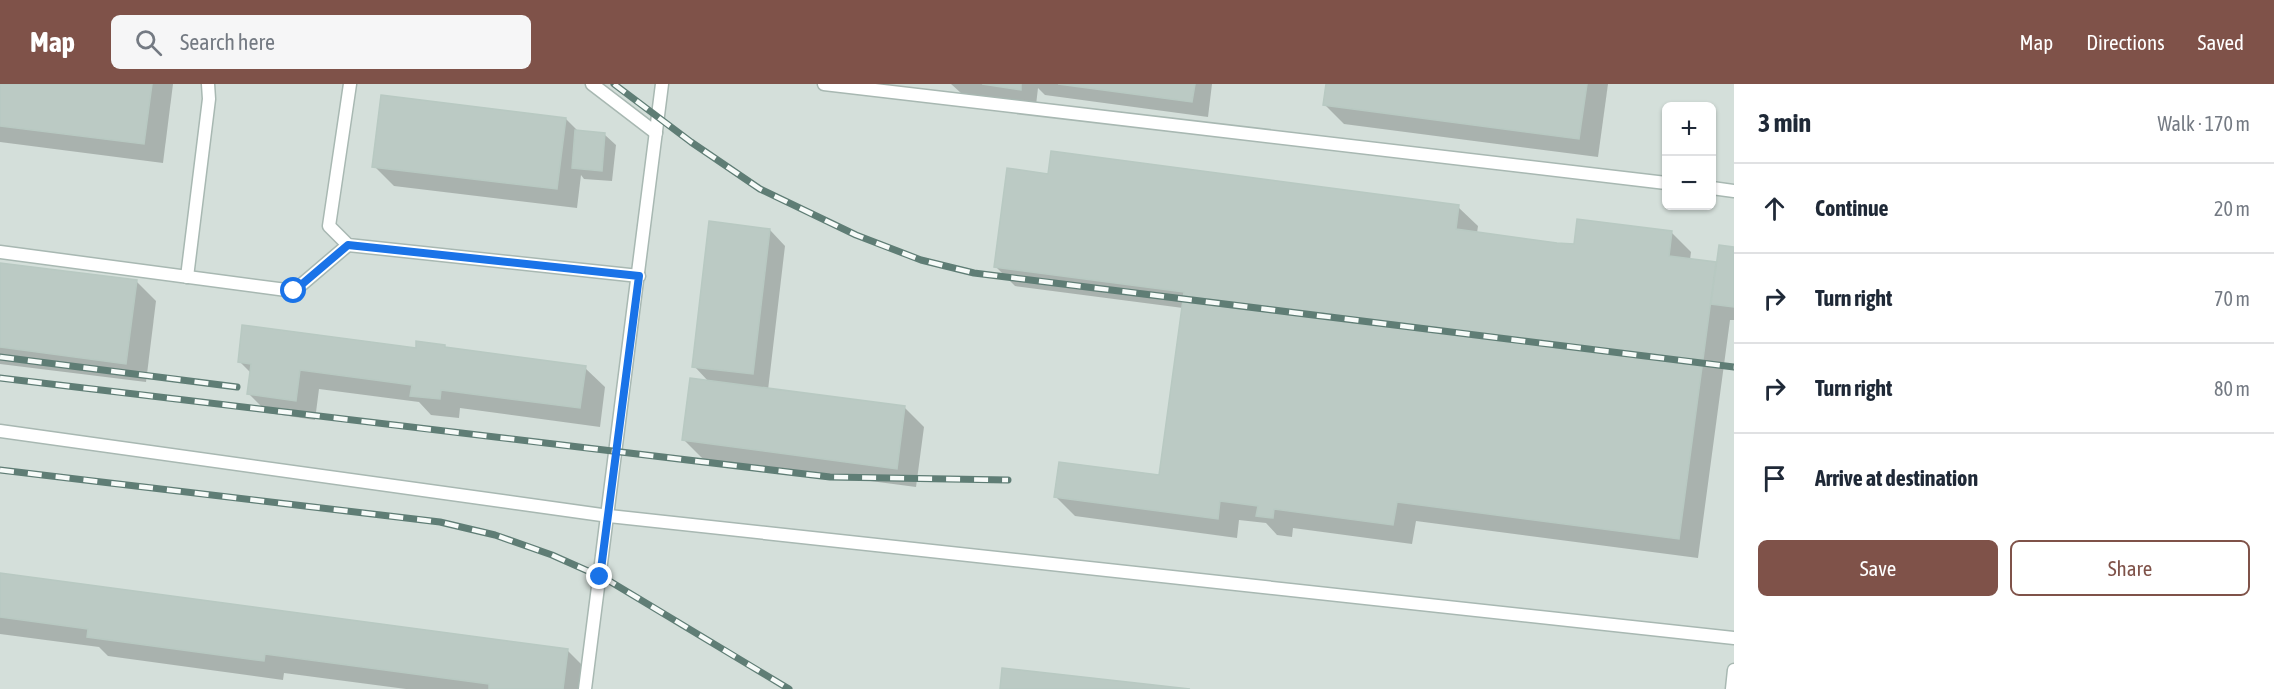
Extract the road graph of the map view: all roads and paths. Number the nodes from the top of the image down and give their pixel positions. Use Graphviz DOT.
graph roads {
  1 [pos="208,84"];
  2 [pos="350,84"];
  3 [pos="592,84"];
  4 [pos="662,84"];
  5 [pos="824,84"];
  6 [pos="656,133"];
  7 [pos="1662,183"];
  8 [pos="1716,189"];
  9 [pos="1734,191"];
  10 [pos="348,245"];
  11 [pos="0,252"];
  12 [pos="639,276"];
  13 [pos="187,278"];
  14 [pos="0,431"];
  15 [pos="609,516"];
  16 [pos="1734,638"];
  17 [pos="1734,670"];
  18 [pos="585,689"];
  19 [pos="1732,689"];
  1 -- 13 [label="lane"];
  2 -- 10 [label="lane"];
  3 -- 6 [label="lane"];
  4 -- 6 [label="lane"];
  5 -- 7 [label="lane"];
  6 -- 12 [label="lane"];
  8 -- 9 [label="lane"];
  10 -- 12 [label="lane"];
  10 -- 13 [label="lane"];
  11 -- 13 [label="lane"];
  12 -- 15 [label="lane"];
  14 -- 15 [label="lane"];
  15 -- 16 [label="lane"];
  15 -- 18 [label="lane"];
  17 -- 19 [label="lane"];
}
